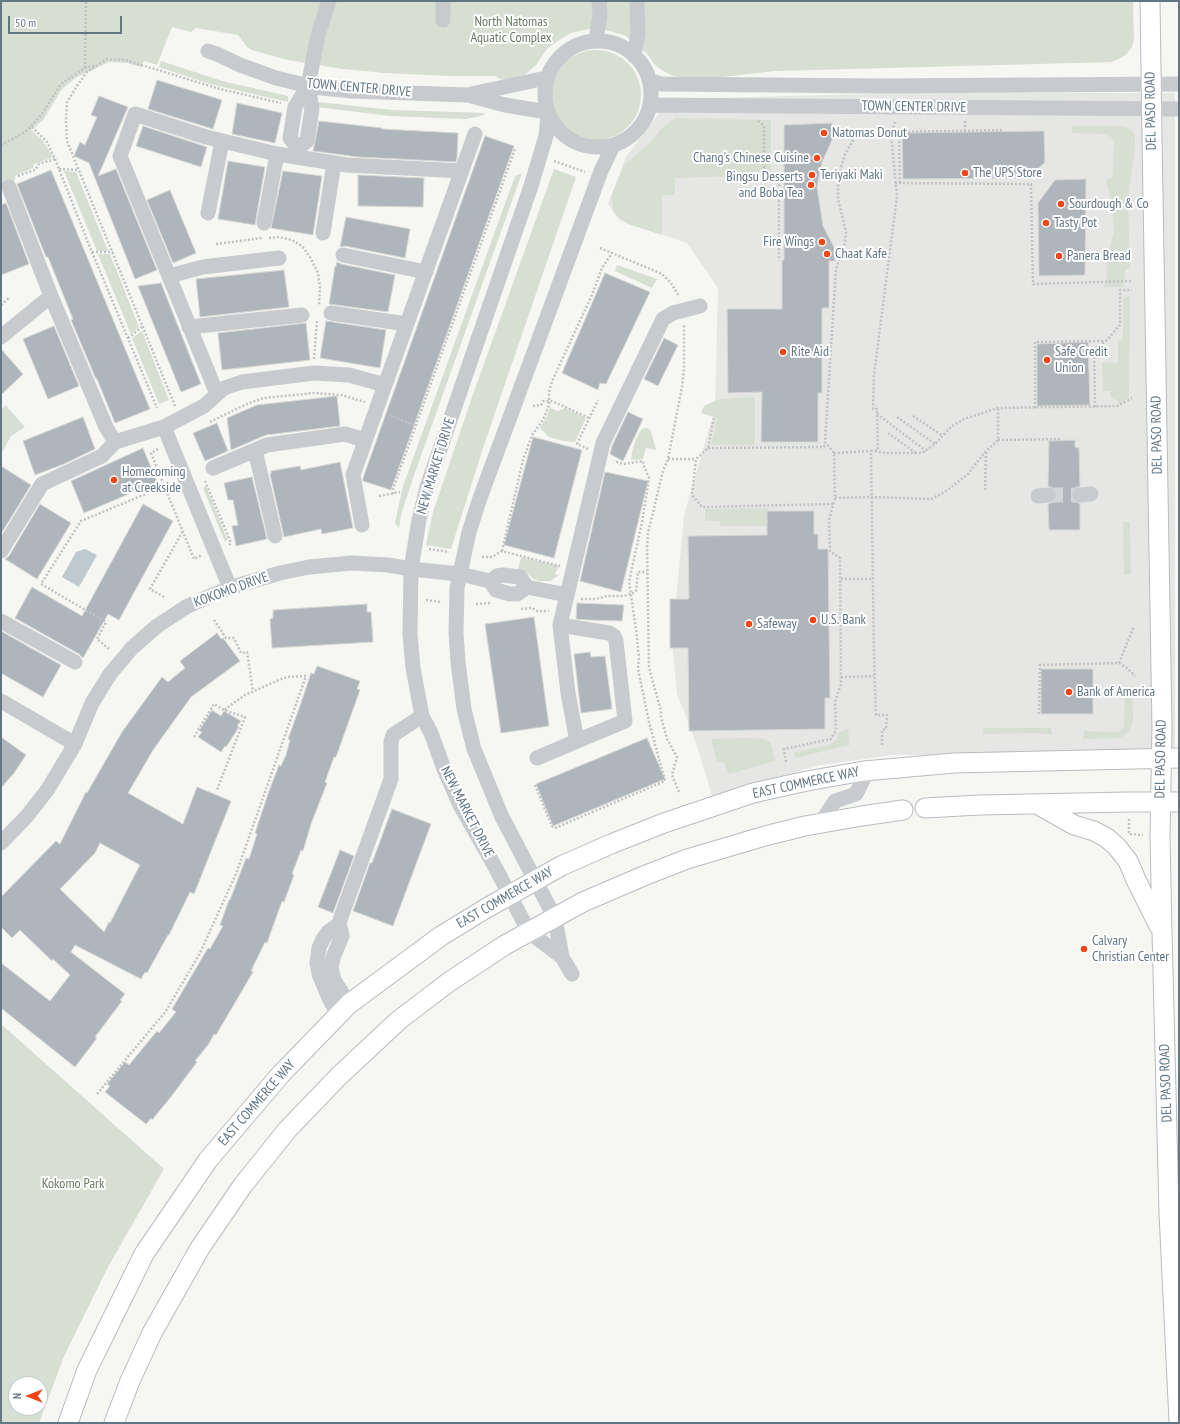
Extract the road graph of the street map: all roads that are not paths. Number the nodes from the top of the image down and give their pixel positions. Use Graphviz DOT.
graph roads {
  1 [pos="329,1"];
  2 [pos="443,1"];
  3 [pos="599,1"];
  4 [pos="637,1"];
  5 [pos="1150,1"];
  6 [pos="443,20"];
  7 [pos="596,40"];
  8 [pos="208,51"];
  9 [pos="634,56"];
  10 [pos="546,78"];
  11 [pos="649,80"];
  12 [pos="1151,84"];
  13 [pos="1179,84"];
  14 [pos="308,86"];
  15 [pos="468,95"];
  16 [pos="650,105"];
  17 [pos="1151,109"];
  18 [pos="1179,109"];
  19 [pos="548,114"];
  20 [pos="292,124"];
  21 [pos="309,127"];
  22 [pos="475,134"];
  23 [pos="222,141"];
  24 [pos="613,146"];
  25 [pos="297,152"];
  26 [pos="277,154"];
  27 [pos="334,163"];
  28 [pos="462,171"];
  29 [pos="9,187"];
  30 [pos="208,213"];
  31 [pos="264,223"];
  32 [pos="323,233"];
  33 [pos="343,256"];
  34 [pos="279,258"];
  35 [pos="426,272"];
  36 [pos="169,276"];
  37 [pos="51,296"];
  38 [pos="700,306"];
  39 [pos="322,313"];
  40 [pos="302,315"];
  41 [pos="406,324"];
  42 [pos="189,327"];
  43 [pos="1,337"];
  44 [pos="384,385"];
  45 [pos="217,394"];
  46 [pos="164,427"];
  47 [pos="365,440"];
  48 [pos="116,442"];
  49 [pos="255,450"];
  50 [pos="208,472"];
  51 [pos="362,525"];
  52 [pos="274,536"];
  53 [pos="1,551"];
  54 [pos="411,569"];
  55 [pos="460,574"];
  56 [pos="230,588"];
  57 [pos="572,596"];
  58 [pos="1,621"];
  59 [pos="560,625"];
  60 [pos="75,662"];
  61 [pos="1,701"];
  62 [pos="422,716"];
  63 [pos="577,741"];
  64 [pos="74,744"];
  65 [pos="536,758"];
  66 [pos="1170,759"];
  67 [pos="864,771"];
  68 [pos="1160,802"];
  69 [pos="1179,802"];
  70 [pos="1036,804"];
  71 [pos="925,808"];
  72 [pos="903,810"];
  73 [pos="820,824"];
  74 [pos="1,844"];
  75 [pos="536,880"];
  76 [pos="510,895"];
  77 [pos="555,918"];
  78 [pos="1162,931"];
  79 [pos="529,932"];
  80 [pos="562,957"];
  81 [pos="572,974"];
  82 [pos="344,1010"];
  83 [pos="1179,1421"];
  84 [pos="68,1423"];
  85 [pos="114,1423"];
  1 -- 14 [label="street"];
  2 -- 6 [label="street"];
  3 -- 7 [label="street"];
  4 -- 9 [label="street"];
  5 -- 12 [label="main road, DEL PASO ROAD"];
  7 -- 9 [label="street"];
  7 -- 10 [label="street"];
  8 -- 14 [label="street, TOWN CENTER DRIVE"];
  9 -- 11 [label="street"];
  10 -- 15 [label="street, TOWN CENTER DRIVE"];
  10 -- 19 [label="street"];
  11 -- 12 [label="street, TOWN CENTER DRIVE"];
  11 -- 16 [label="street"];
  12 -- 13 [label="street, TOWN CENTER DRIVE"];
  12 -- 17 [label="main road, DEL PASO ROAD"];
  14 -- 15 [label="street, TOWN CENTER DRIVE"];
  14 -- 20 [label="street"];
  14 -- 21 [label="street"];
  15 -- 19 [label="street, TOWN CENTER DRIVE"];
  16 -- 17 [label="street, TOWN CENTER DRIVE"];
  16 -- 24 [label="street"];
  17 -- 18 [label="street, TOWN CENTER DRIVE"];
  17 -- 66 [label="main road, DEL PASO ROAD"];
  19 -- 24 [label="street"];
  19 -- 54 [label="street, NEW MARKET DRIVE"];
  20 -- 21 [label="street"];
  20 -- 25 [label="street"];
  21 -- 25 [label="street"];
  22 -- 28 [label="street"];
  23 -- 26 [label="street"];
  23 -- 30 [label="street"];
  23 -- 36 [label="street"];
  24 -- 55 [label="street, NEW MARKET DRIVE"];
  25 -- 26 [label="street"];
  25 -- 27 [label="street"];
  26 -- 31 [label="street"];
  27 -- 28 [label="street"];
  27 -- 32 [label="street"];
  28 -- 35 [label="street"];
  29 -- 37 [label="street"];
  33 -- 35 [label="street"];
  34 -- 36 [label="street"];
  35 -- 41 [label="street"];
  36 -- 42 [label="street"];
  37 -- 43 [label="street"];
  37 -- 48 [label="street"];
  38 -- 57 [label="street"];
  39 -- 41 [label="street"];
  40 -- 42 [label="street"];
  41 -- 44 [label="street"];
  42 -- 45 [label="street"];
  44 -- 45 [label="street"];
  44 -- 47 [label="street"];
  45 -- 46 [label="street"];
  46 -- 48 [label="street"];
  46 -- 56 [label="street"];
  47 -- 49 [label="street"];
  47 -- 51 [label="street"];
  48 -- 53 [label="street"];
  49 -- 50 [label="street"];
  49 -- 52 [label="street"];
  54 -- 55 [label="street, KOKOMO DRIVE"];
  54 -- 56 [label="street, KOKOMO DRIVE"];
  54 -- 62 [label="street, NEW MARKET DRIVE"];
  55 -- 57 [label="street, KOKOMO DRIVE"];
  55 -- 75 [label="street, NEW MARKET DRIVE"];
  56 -- 64 [label="street, KOKOMO DRIVE"];
  57 -- 59 [label="street"];
  58 -- 60 [label="street"];
  59 -- 63 [label="street"];
  59 -- 63 [label="street"];
  61 -- 64 [label="street"];
  62 -- 76 [label="street, NEW MARKET DRIVE"];
  62 -- 82 [label="street"];
  63 -- 65 [label="street"];
  64 -- 74 [label="street, KOKOMO DRIVE"];
  66 -- 67 [label="main road, EAST COMMERCE WAY"];
  66 -- 68 [label="main road, DEL PASO ROAD"];
  67 -- 73 [label="street"];
  67 -- 75 [label="main road, EAST COMMERCE WAY"];
  68 -- 69 [label="main road"];
  68 -- 70 [label="main road"];
  68 -- 78 [label="main road, DEL PASO ROAD"];
  70 -- 71 [label="main road"];
  70 -- 78 [label="main road"];
  71 -- 72 [label="street"];
  72 -- 73 [label="main road"];
  73 -- 77 [label="main road"];
  75 -- 76 [label="main road, EAST COMMERCE WAY"];
  75 -- 77 [label="street, NEW MARKET DRIVE"];
  76 -- 79 [label="street, NEW MARKET DRIVE"];
  76 -- 82 [label="main road, EAST COMMERCE WAY"];
  77 -- 79 [label="main road"];
  77 -- 80 [label="street, NEW MARKET DRIVE"];
  78 -- 83 [label="main road, DEL PASO ROAD"];
  79 -- 80 [label="street, NEW MARKET DRIVE"];
  79 -- 85 [label="main road"];
  80 -- 81 [label="street, NEW MARKET DRIVE"];
  82 -- 84 [label="main road, EAST COMMERCE WAY"];
}
